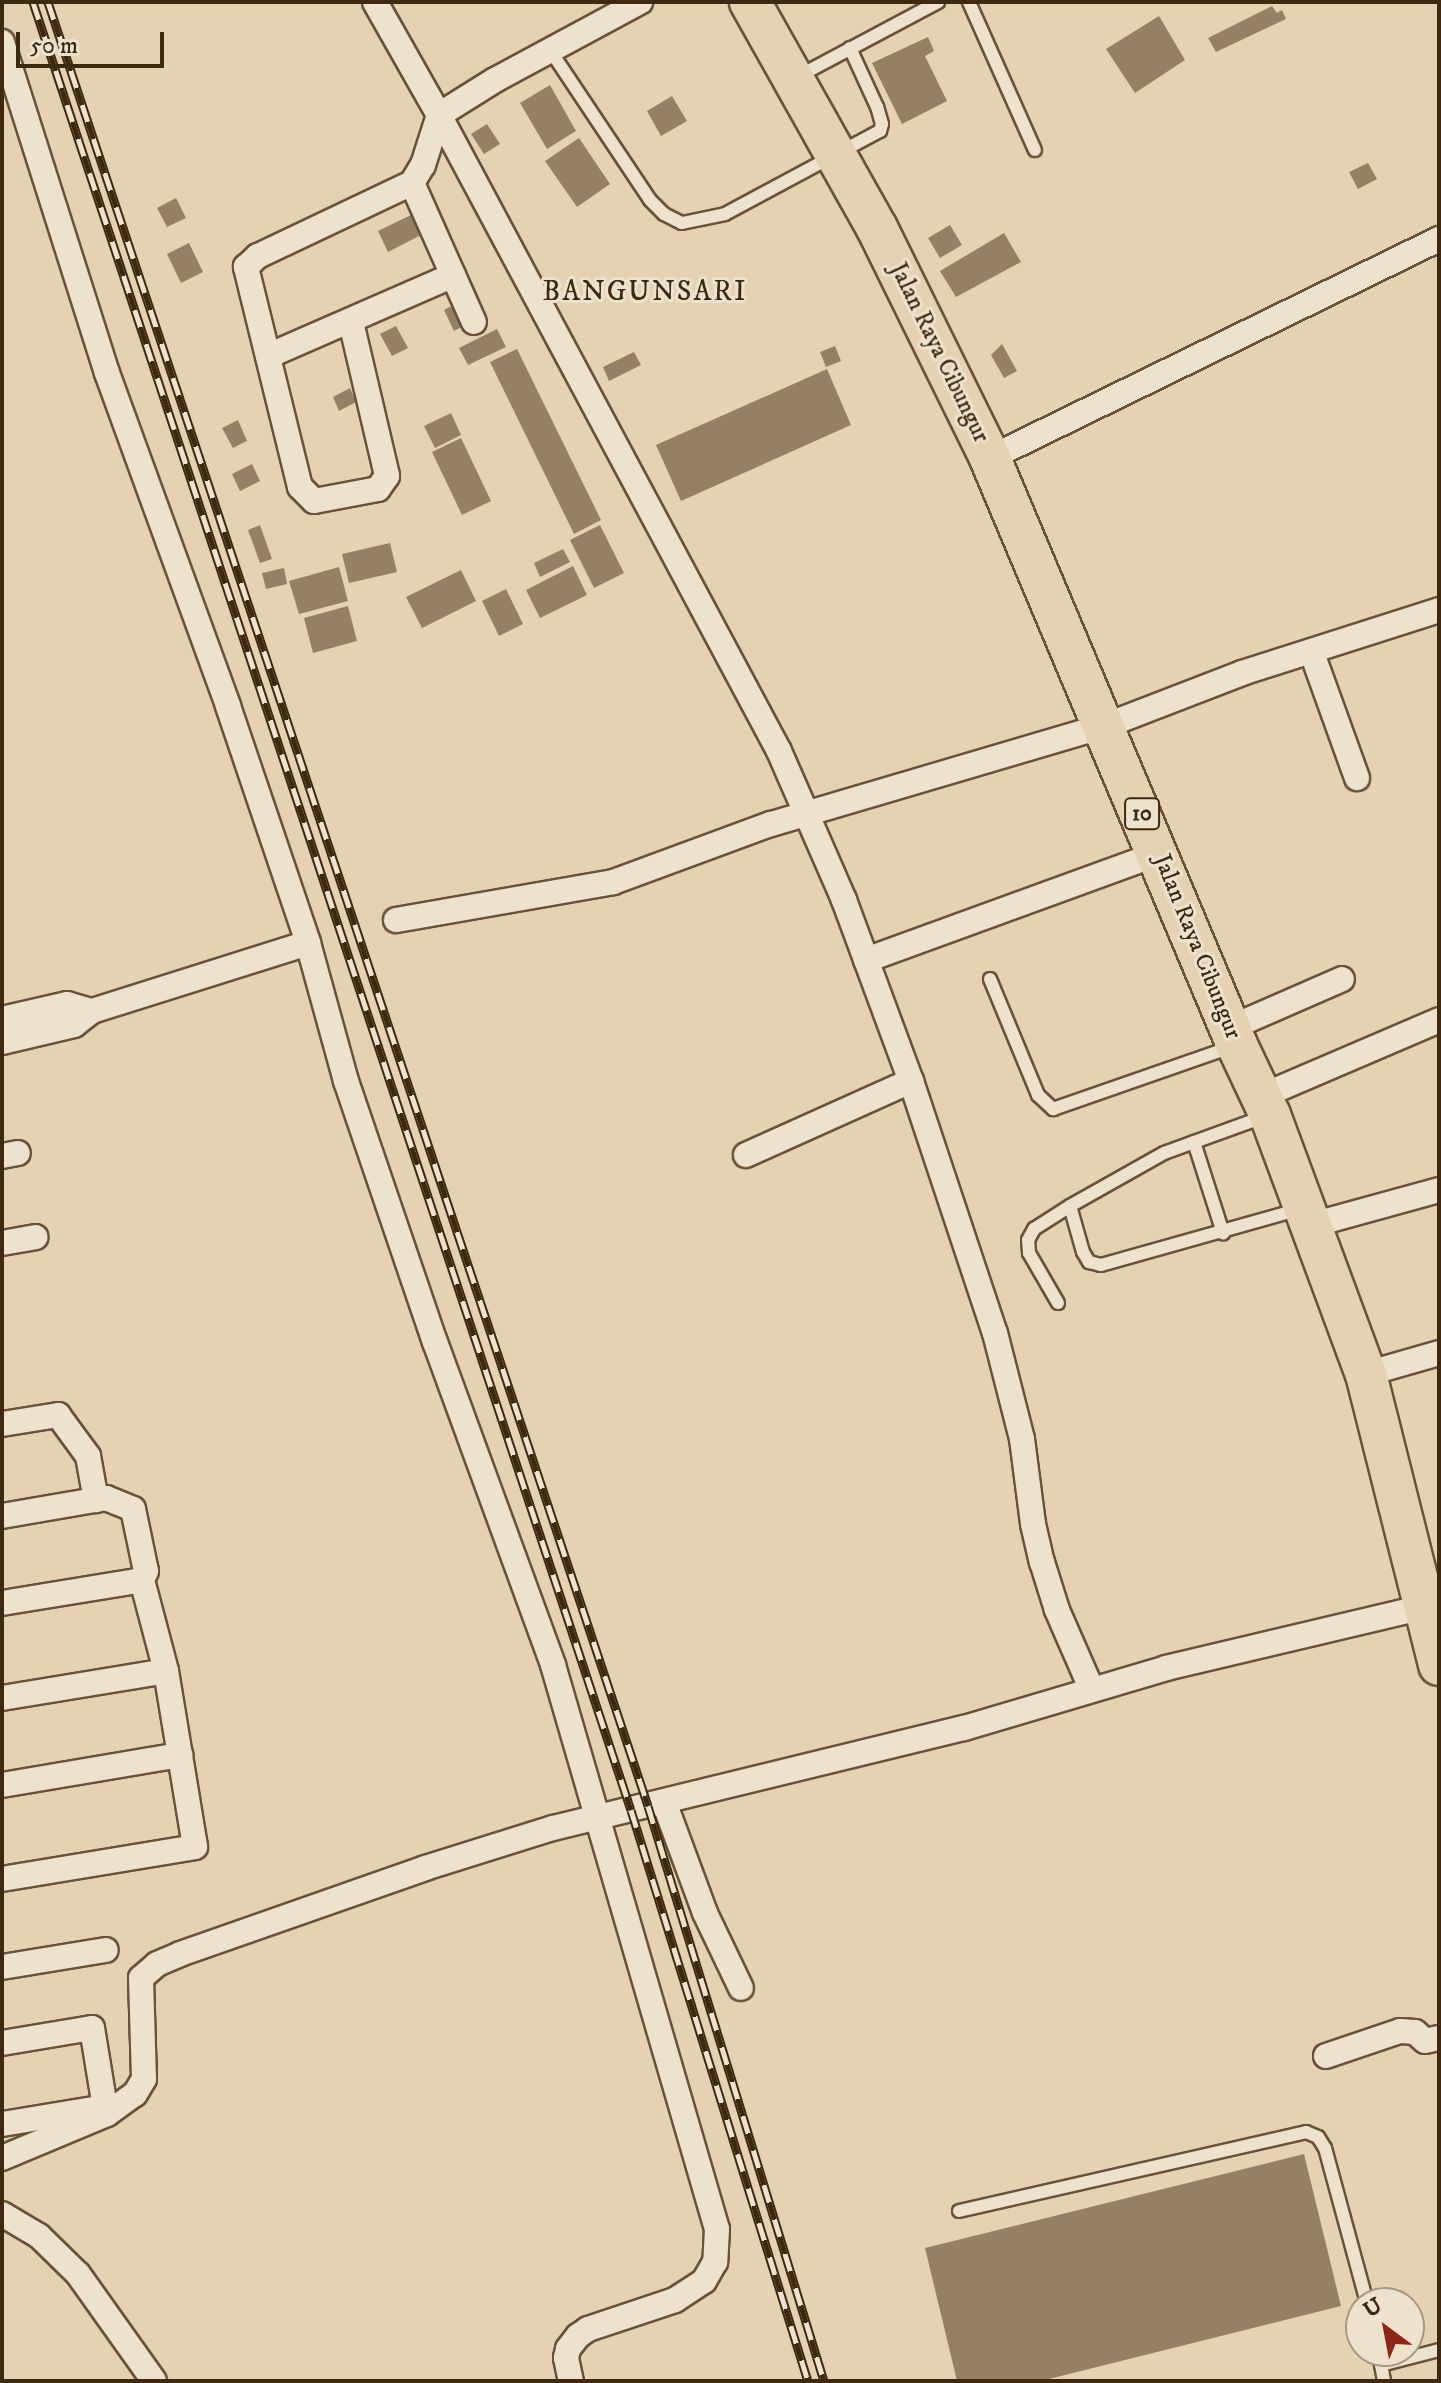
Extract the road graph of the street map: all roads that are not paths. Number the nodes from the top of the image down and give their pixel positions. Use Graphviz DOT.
graph roads {
  1 [pos="375,2"];
  2 [pos="640,2"];
  3 [pos="750,2"];
  4 [pos="938,2"];
  5 [pos="969,2"];
  6 [pos="2,42"];
  7 [pos="850,48"];
  8 [pos="550,50"];
  9 [pos="794,78"];
  10 [pos="439,115"];
  11 [pos="1035,150"];
  12 [pos="838,154"];
  13 [pos="412,183"];
  14 [pos="1439,239"];
  15 [pos="453,275"];
  16 [pos="351,322"];
  17 [pos="474,322"];
  18 [pos="268,356"];
  19 [pos="990,458"];
  20 [pos="1439,610"];
  21 [pos="1312,653"];
  22 [pos="1105,726"];
  23 [pos="1357,778"];
  24 [pos="805,813"];
  25 [pos="1158,854"];
  26 [pos="396,920"];
  27 [pos="308,943"];
  28 [pos="866,960"];
  29 [pos="990,979"];
  30 [pos="1342,979"];
  31 [pos="92,1011"];
  32 [pos="2,1019"];
  33 [pos="1439,1020"];
  34 [pos="1233,1036"];
  35 [pos="2,1042"];
  36 [pos="911,1081"];
  37 [pos="1266,1106"];
  38 [pos="1194,1142"];
  39 [pos="746,1155"];
  40 [pos="1439,1190"];
  41 [pos="1070,1206"];
  42 [pos="1309,1216"];
  43 [pos="1223,1233"];
  44 [pos="35,1237"];
  45 [pos="2,1243"];
  46 [pos="1058,1303"];
  47 [pos="1439,1353"];
  48 [pos="1366,1374"];
  49 [pos="2,1424"];
  50 [pos="96,1500"];
  51 [pos="2,1516"];
  52 [pos="142,1580"];
  53 [pos="2,1603"];
  54 [pos="1433,1636"];
  55 [pos="166,1671"];
  56 [pos="1091,1688"];
  57 [pos="2,1698"];
  58 [pos="180,1755"];
  59 [pos="2,1785"];
  60 [pos="664,1802"];
  61 [pos="598,1816"];
  62 [pos="2,1879"];
  63 [pos="106,1950"];
  64 [pos="2,1967"];
  65 [pos="741,1988"];
  66 [pos="1439,2038"];
  67 [pos="2,2043"];
  68 [pos="1326,2056"];
  69 [pos="2,2124"];
  70 [pos="2,2158"];
  71 [pos="959,2211"];
  72 [pos="2,2214"];
  73 [pos="1363,2287"];
  74 [pos="154,2381"];
  75 [pos="571,2381"];
  1 -- 10 [label="street"];
  2 -- 8 [label="street"];
  3 -- 9 [label="highway, Jalan Raya Cibungur / 10"];
  4 -- 7 [label="lane"];
  5 -- 11 [label="lane"];
  6 -- 27 [label="street"];
  7 -- 9 [label="lane"];
  7 -- 12 [label="lane"];
  8 -- 10 [label="street"];
  8 -- 12 [label="lane"];
  9 -- 12 [label="highway, Jalan Raya Cibungur / 10"];
  10 -- 13 [label="street"];
  10 -- 24 [label="street"];
  12 -- 19 [label="highway, Jalan Raya Cibungur / 10"];
  13 -- 15 [label="street"];
  13 -- 18 [label="street"];
  14 -- 19 [label="street"];
  15 -- 16 [label="street"];
  15 -- 17 [label="street"];
  16 -- 18 [label="street"];
  16 -- 18 [label="street"];
  19 -- 22 [label="highway, Jalan Raya Cibungur / 10"];
  20 -- 21 [label="street"];
  21 -- 22 [label="street"];
  21 -- 23 [label="street"];
  22 -- 24 [label="street"];
  22 -- 25 [label="highway, Jalan Raya Cibungur / 10"];
  24 -- 26 [label="street"];
  24 -- 28 [label="street"];
  25 -- 28 [label="street"];
  25 -- 34 [label="highway, Jalan Raya Cibungur / 10"];
  27 -- 31 [label="street"];
  27 -- 61 [label="street"];
  28 -- 36 [label="street"];
  29 -- 34 [label="lane"];
  30 -- 34 [label="street"];
  31 -- 32 [label="street"];
  31 -- 35 [label="street"];
  33 -- 37 [label="street"];
  34 -- 37 [label="highway, Jalan Raya Cibungur / 10"];
  36 -- 39 [label="street"];
  36 -- 56 [label="street"];
  37 -- 38 [label="lane"];
  37 -- 42 [label="highway, Jalan Raya Cibungur / 10"];
  38 -- 41 [label="lane"];
  38 -- 43 [label="lane"];
  40 -- 42 [label="street"];
  41 -- 43 [label="lane"];
  41 -- 46 [label="lane"];
  42 -- 43 [label="lane"];
  42 -- 48 [label="highway, Jalan Raya Cibungur / 10"];
  44 -- 45 [label="street"];
  47 -- 48 [label="street"];
  48 -- 54 [label="highway, Jalan Raya Cibungur / 10"];
  49 -- 50 [label="street"];
  50 -- 51 [label="street"];
  50 -- 52 [label="street"];
  52 -- 53 [label="street"];
  52 -- 55 [label="street"];
  54 -- 56 [label="street"];
  55 -- 57 [label="street"];
  55 -- 58 [label="street"];
  56 -- 60 [label="street"];
  58 -- 59 [label="street"];
  58 -- 62 [label="street"];
  60 -- 61 [label="street"];
  60 -- 65 [label="street"];
  61 -- 70 [label="street"];
  61 -- 75 [label="street"];
  63 -- 64 [label="street"];
  66 -- 68 [label="street"];
  67 -- 69 [label="street"];
  71 -- 73 [label="lane"];
  72 -- 74 [label="street"];
}
